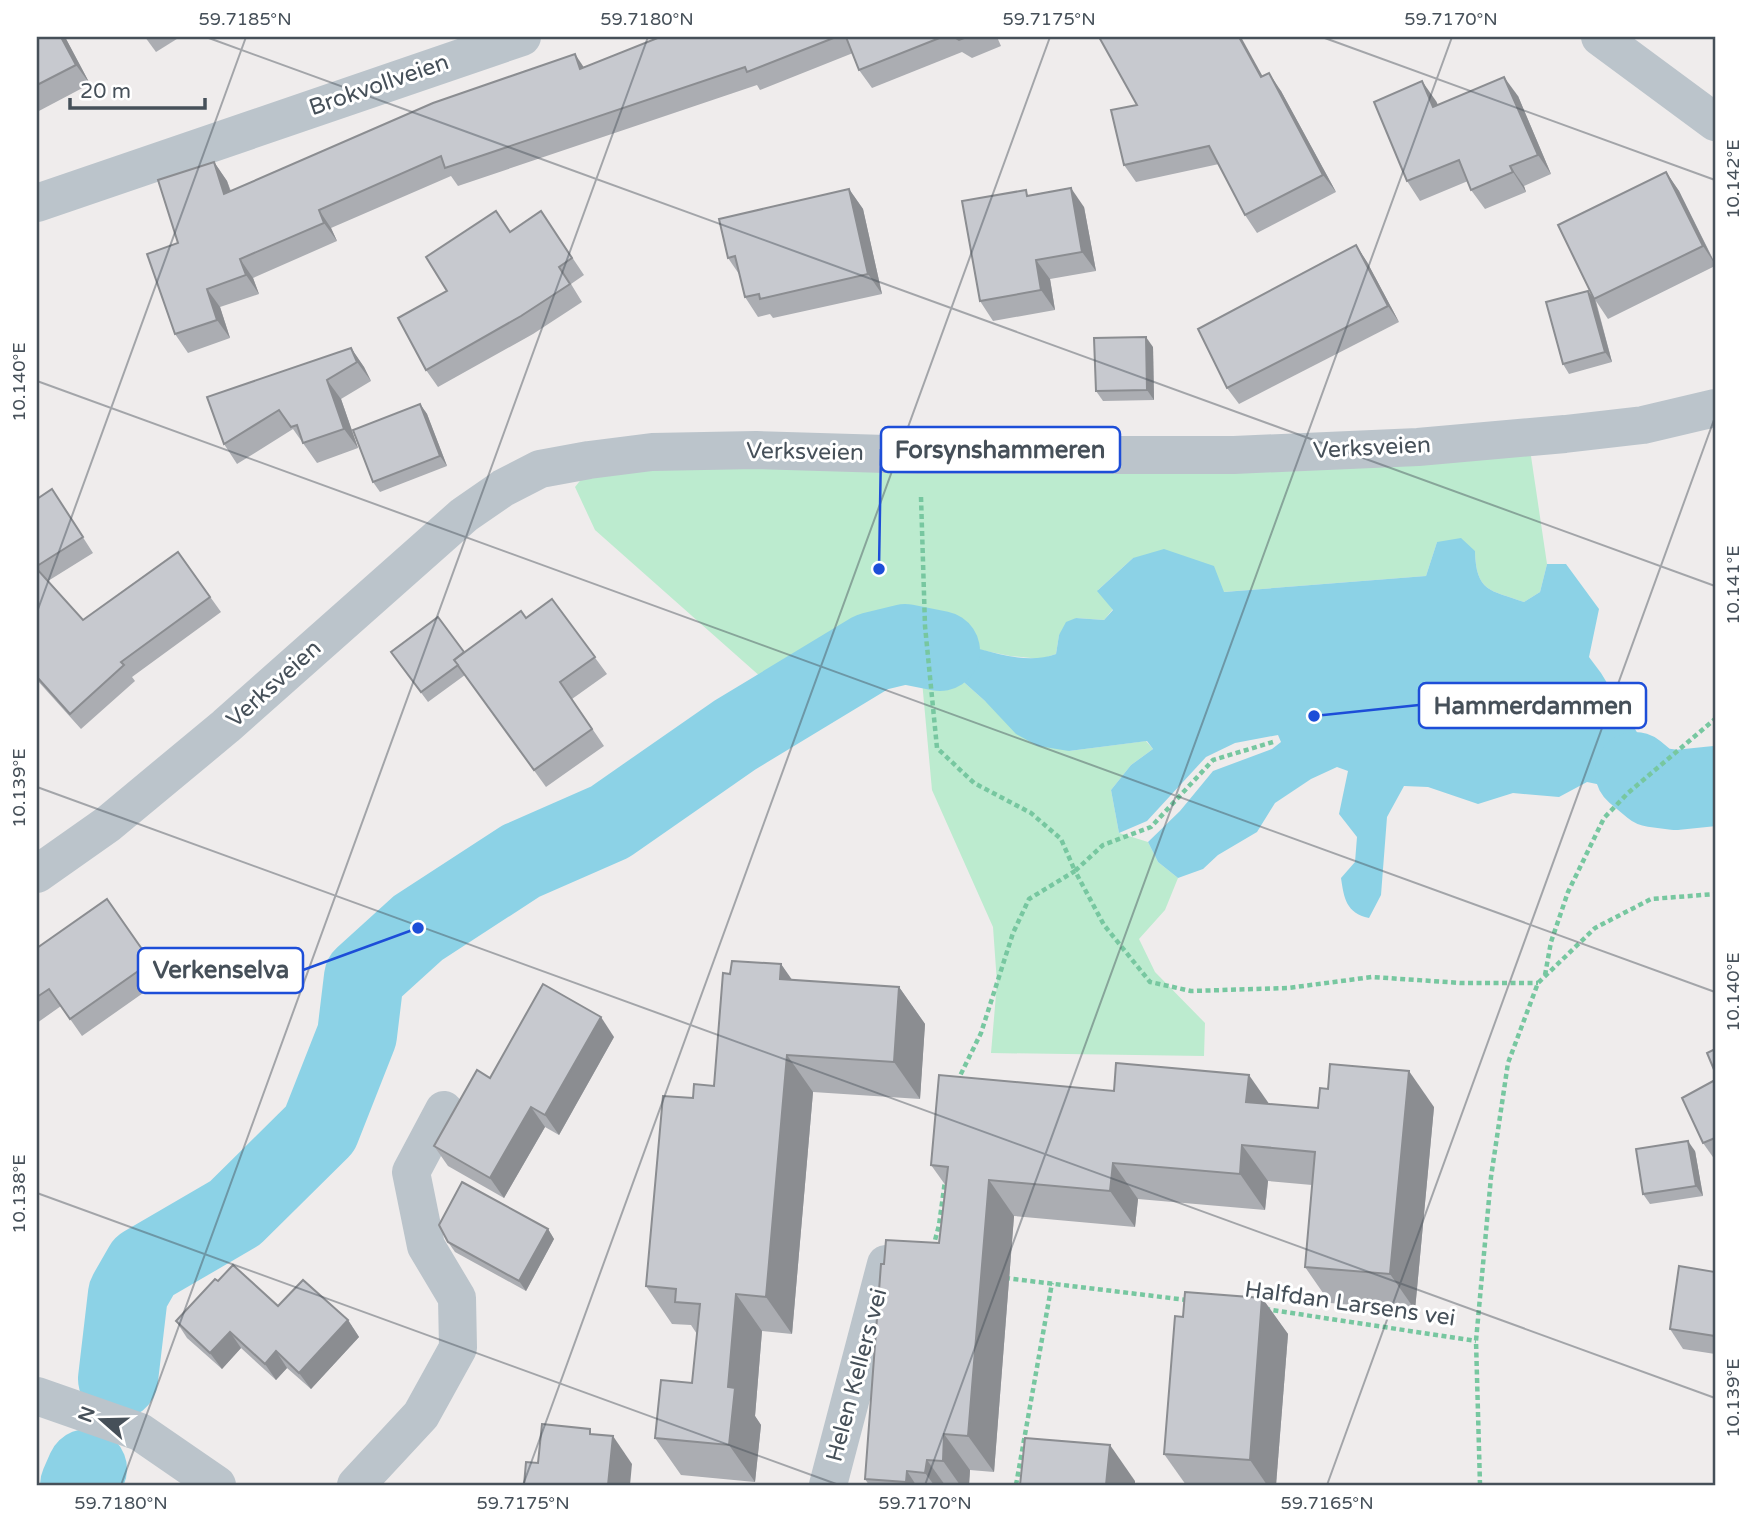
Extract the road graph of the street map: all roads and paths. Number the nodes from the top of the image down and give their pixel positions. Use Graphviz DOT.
graph roads {
  1 [pos="522,37"];
  2 [pos="1600,37"];
  3 [pos="1715,122"];
  4 [pos="37,203"];
  5 [pos="1715,408"];
  6 [pos="919,455"];
  7 [pos="1715,719"];
  8 [pos="1273,742"];
  9 [pos="1075,871"];
  10 [pos="37,874"];
  11 [pos="1715,894"];
  12 [pos="1545,975"];
  13 [pos="1538,983"];
  14 [pos="956,1091"];
  15 [pos="444,1110"];
  16 [pos="946,1171"];
  17 [pos="886,1264"];
  18 [pos="997,1277"];
  19 [pos="1052,1283"];
  20 [pos="1190,1300"];
  21 [pos="1259,1308"];
  22 [pos="1476,1341"];
  23 [pos="37,1396"];
  24 [pos="217,1485"];
  25 [pos="356,1485"];
  26 [pos="828,1485"];
  27 [pos="1016,1485"];
  28 [pos="1480,1485"];
  1 -- 4 [label="street, Brokvollveien"];
  2 -- 3 [label="street"];
  5 -- 6 [label="street, Verksveien"];
  6 -- 9 [label="path"];
  6 -- 10 [label="street, Verksveien"];
  7 -- 12 [label="path"];
  8 -- 9 [label="path"];
  9 -- 13 [label="path"];
  9 -- 14 [label="path"];
  11 -- 12 [label="path"];
  12 -- 13 [label="path"];
  13 -- 22 [label="path"];
  15 -- 25 [label="street"];
  16 -- 17 [label="path"];
  17 -- 26 [label="street, Helen Kellers vei"];
  18 -- 19 [label="path"];
  19 -- 20 [label="path"];
  19 -- 27 [label="path"];
  21 -- 22 [label="path, Halfdan Larsens vei"];
  22 -- 28 [label="path"];
  23 -- 24 [label="street"];
}
